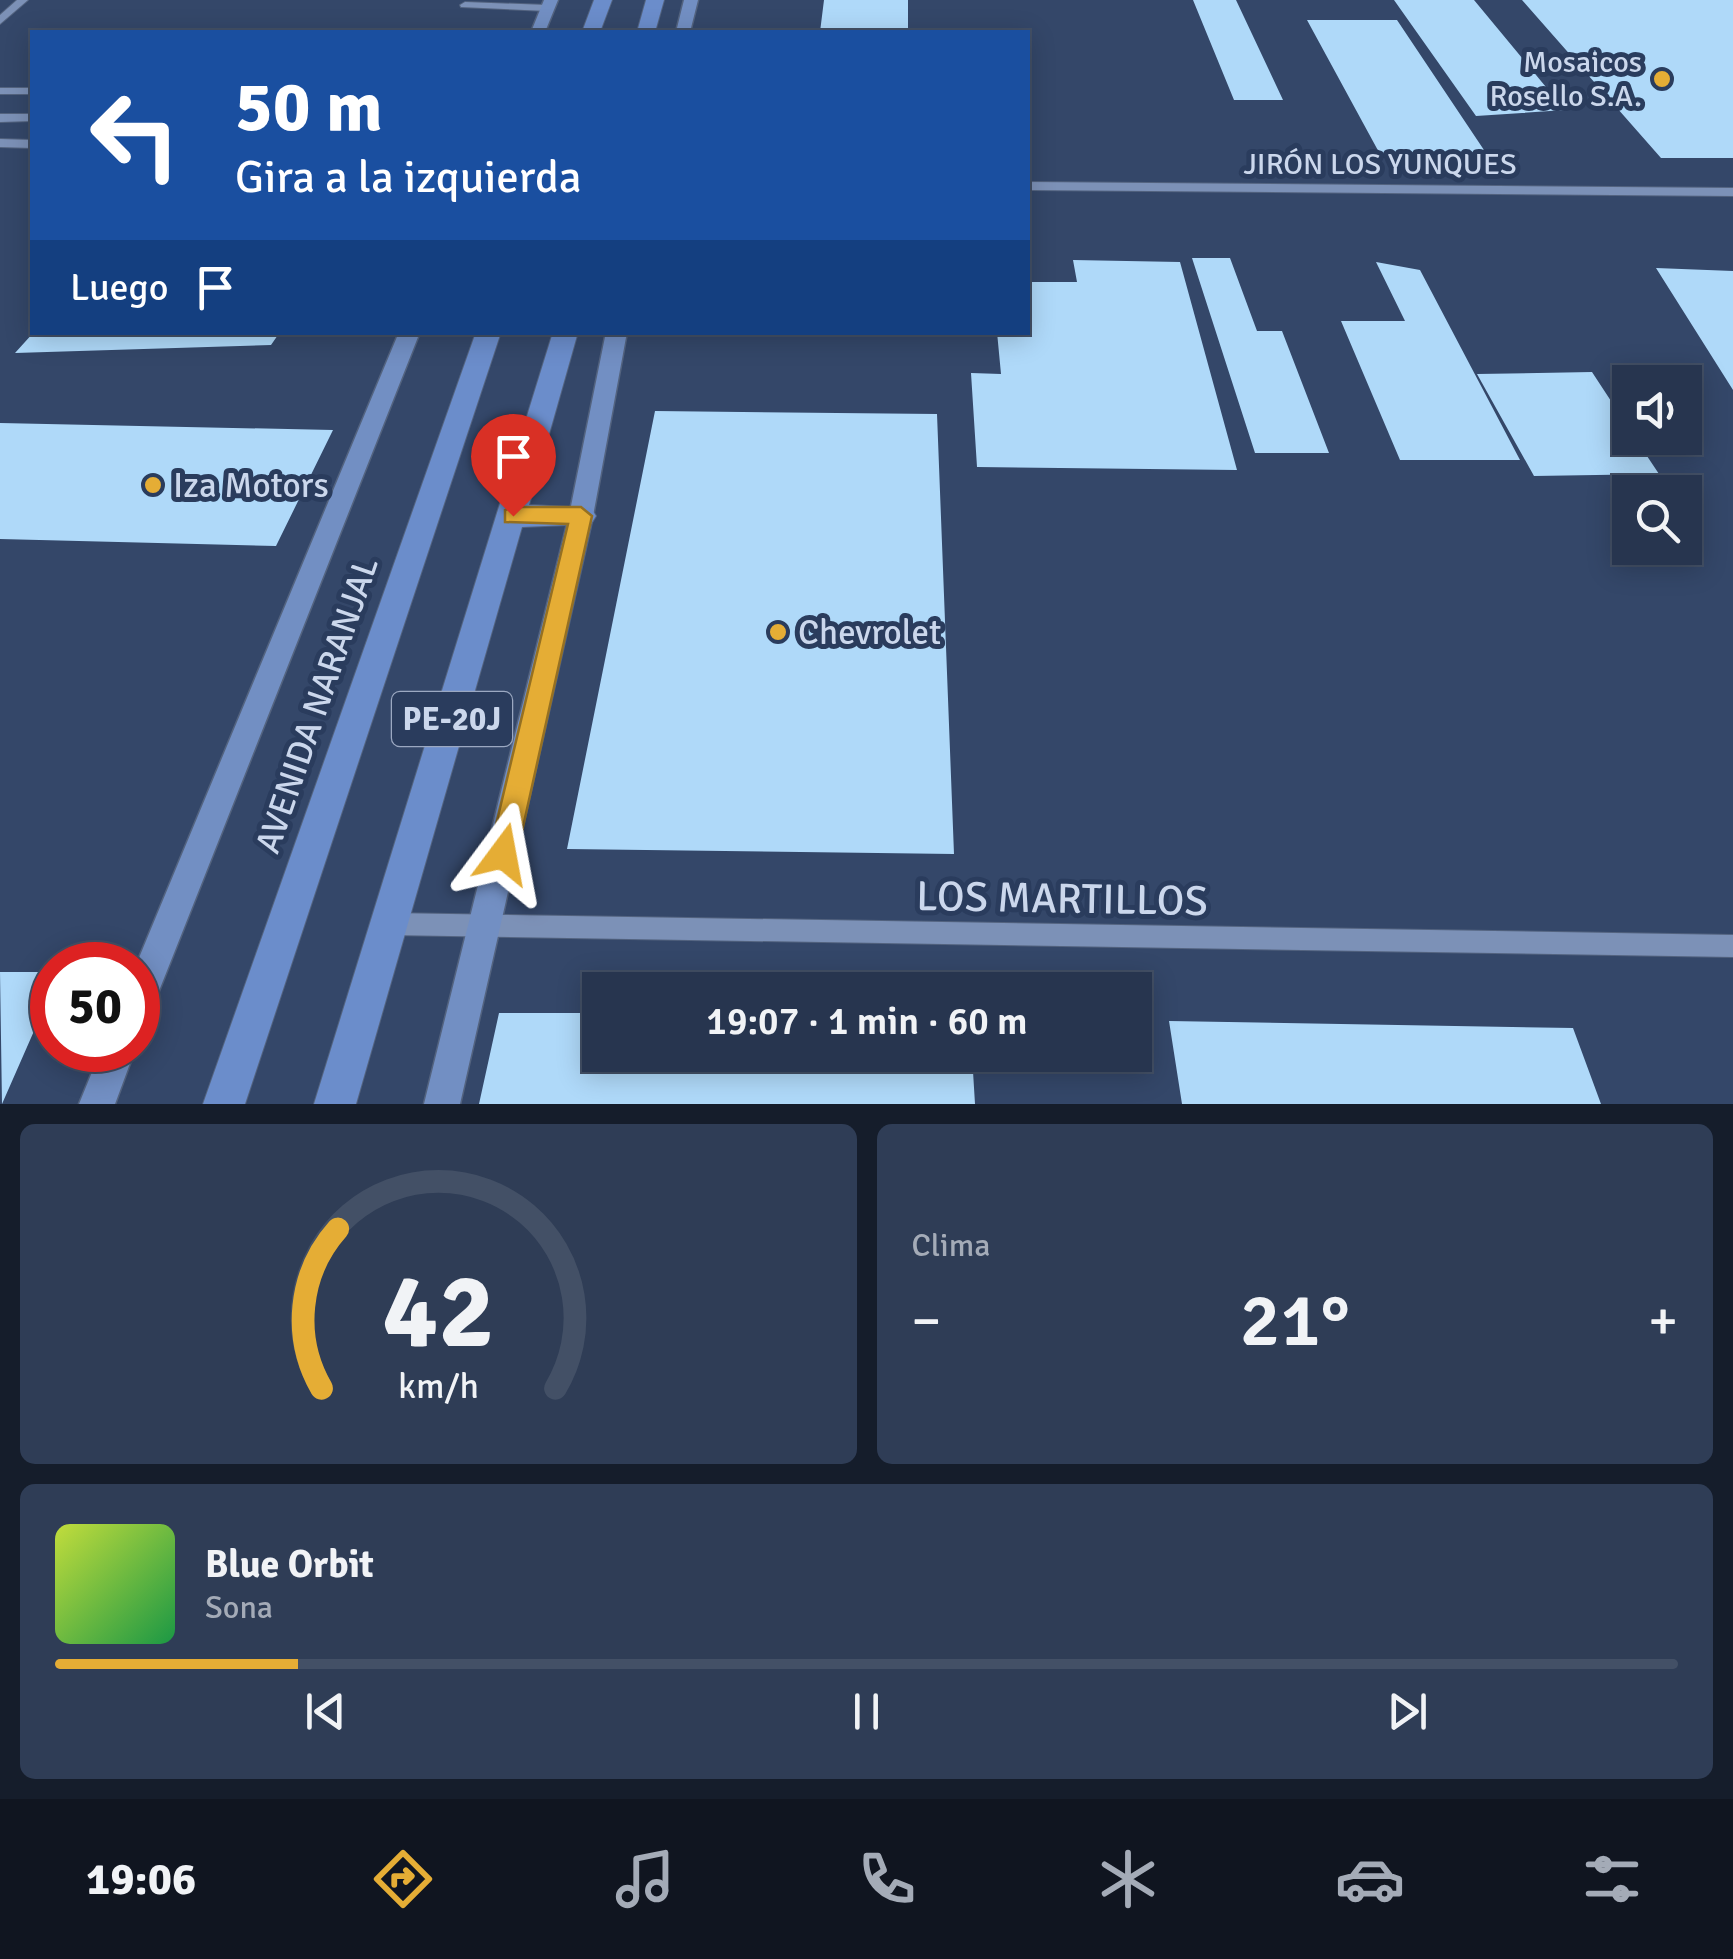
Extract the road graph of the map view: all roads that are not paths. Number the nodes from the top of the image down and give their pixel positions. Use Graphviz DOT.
graph roads {
  1 [pos="23,0"];
  2 [pos="603,0"];
  3 [pos="656,0"];
  4 [pos="691,0"];
  5 [pos="549,4"];
  6 [pos="465,6"];
  7 [pos="0,21"];
  8 [pos="539,30"];
  9 [pos="592,30"];
  10 [pos="647,30"];
  11 [pos="683,30"];
  12 [pos="6,91"];
  13 [pos="0,102"];
  14 [pos="0,118"];
  15 [pos="30,118"];
  16 [pos="0,143"];
  17 [pos="30,144"];
  18 [pos="1030,186"];
  19 [pos="1733,192"];
  20 [pos="409,335"];
  21 [pos="488,335"];
  22 [pos="565,335"];
  23 [pos="617,335"];
  24 [pos="513,516"];
  25 [pos="581,516"];
  26 [pos="390,924"];
  27 [pos="485,929"];
  28 [pos="1733,946"];
  29 [pos="160,947"];
  30 [pos="109,1072"];
  31 [pos="97,1104"];
  32 [pos="224,1104"];
  33 [pos="336,1104"];
  34 [pos="442,1104"];
  1 -- 7 [label="street"];
  2 -- 9 [label="highway"];
  3 -- 10 [label="highway"];
  4 -- 11 [label="main road"];
  5 -- 6 [label="street"];
  5 -- 8 [label="main road"];
  12 -- 13 [label="street"];
  14 -- 15 [label="street"];
  16 -- 17 [label="street"];
  18 -- 19 [label="street, JIRÓN LOS YUNQUES"];
  20 -- 29 [label="main road, AVENIDA NARANJAL"];
  21 -- 32 [label="highway, AVENIDA NARANJAL / PE-20J"];
  22 -- 24 [label="highway, PE-20J"];
  23 -- 25 [label="main road"];
  24 -- 25 [label="highway"];
  24 -- 26 [label="highway, PE-20J"];
  25 -- 27 [label="main road"];
  26 -- 27 [label="street, LOS MARTILLOS"];
  26 -- 33 [label="highway, PE-20J"];
  27 -- 28 [label="street, LOS MARTILLOS"];
  27 -- 34 [label="main road"];
  30 -- 31 [label="main road"];
}
